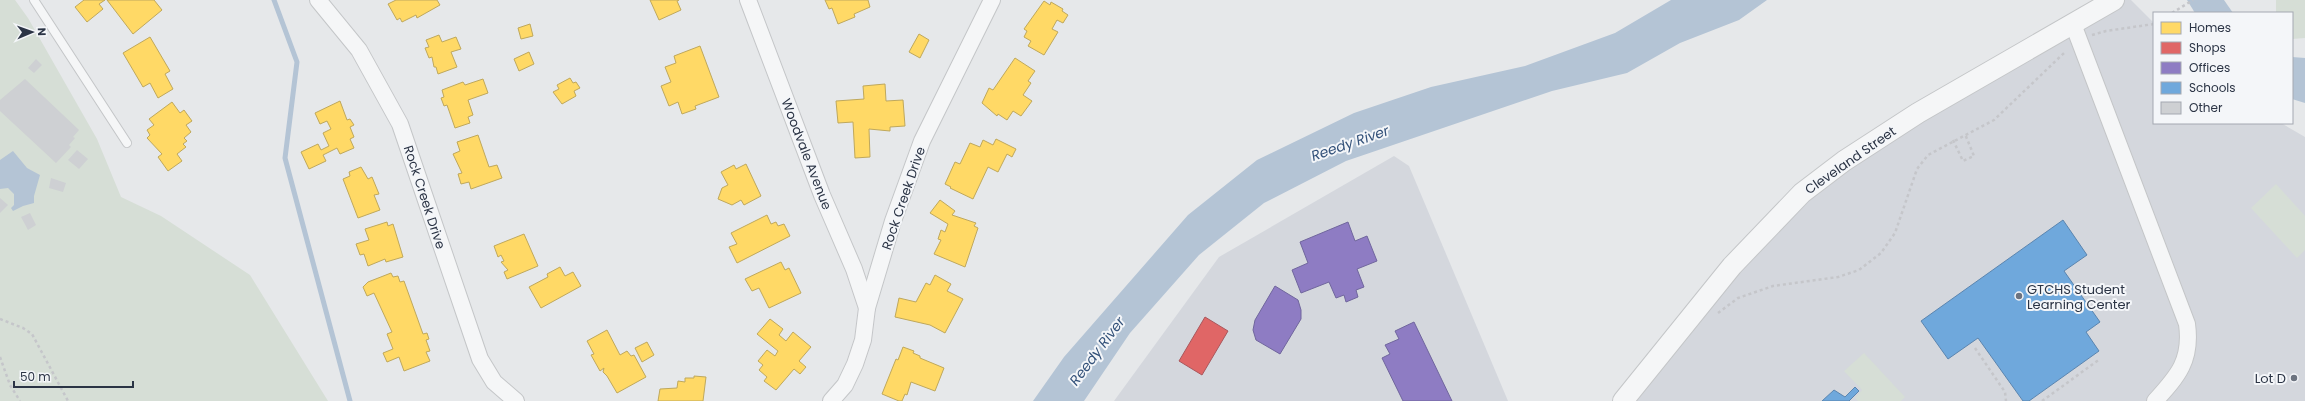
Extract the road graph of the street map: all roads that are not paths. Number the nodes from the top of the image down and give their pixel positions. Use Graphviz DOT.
graph roads {
  1 [pos="34,0"];
  2 [pos="318,0"];
  3 [pos="748,0"];
  4 [pos="992,0"];
  5 [pos="2114,0"];
  6 [pos="2073,24"];
  7 [pos="127,143"];
  8 [pos="867,308"];
  9 [pos="516,401"];
  10 [pos="831,401"];
  11 [pos="1623,401"];
  12 [pos="2155,401"];
  1 -- 7 [label="lane"];
  2 -- 9 [label="street, Rock Creek Drive"];
  3 -- 8 [label="street, Woodvale Avenue"];
  4 -- 8 [label="street, Rock Creek Drive"];
  5 -- 6 [label="street, Cleveland Street"];
  6 -- 11 [label="street, Cleveland Street"];
  6 -- 12 [label="street"];
  8 -- 10 [label="street, Rock Creek Drive"];
}
